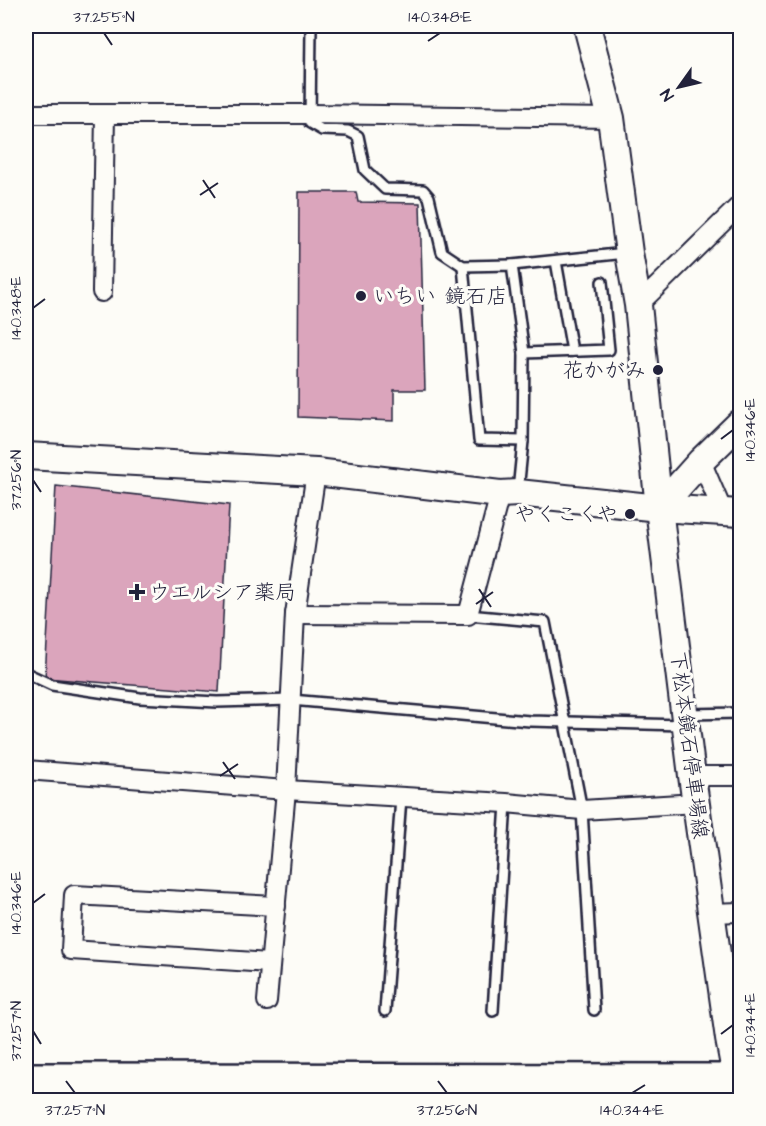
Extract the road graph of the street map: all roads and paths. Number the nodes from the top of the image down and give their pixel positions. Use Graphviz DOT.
graph roads {
  1 [pos="311,26"];
  2 [pos="587,26"];
  3 [pos="26,114"];
  4 [pos="105,114"];
  5 [pos="308,114"];
  6 [pos="611,118"];
  7 [pos="741,204"];
  8 [pos="629,253"];
  9 [pos="556,261"];
  10 [pos="512,265"];
  11 [pos="463,266"];
  12 [pos="602,282"];
  13 [pos="102,292"];
  14 [pos="638,305"];
  15 [pos="572,351"];
  16 [pos="524,353"];
  17 [pos="741,423"];
  18 [pos="523,441"];
  19 [pos="26,456"];
  20 [pos="701,461"];
  21 [pos="316,472"];
  22 [pos="509,494"];
  23 [pos="659,508"];
  24 [pos="732,513"];
  25 [pos="295,614"];
  26 [pos="468,615"];
  27 [pos="26,673"];
  28 [pos="291,700"];
  29 [pos="741,713"];
  30 [pos="685,720"];
  31 [pos="563,722"];
  32 [pos="26,770"];
  33 [pos="692,776"];
  34 [pos="741,776"];
  35 [pos="286,790"];
  36 [pos="401,798"];
  37 [pos="506,803"];
  38 [pos="696,803"];
  39 [pos="582,810"];
  40 [pos="276,906"];
  41 [pos="741,912"];
  42 [pos="711,913"];
  43 [pos="269,963"];
  44 [pos="267,1001"];
  45 [pos="594,1010"];
  46 [pos="385,1011"];
  47 [pos="494,1011"];
  48 [pos="26,1080"];
  49 [pos="739,1087"];
  1 -- 5 [label="lane"];
  2 -- 6 [label="street, 下松本鏡石停車場線"];
  3 -- 4 [label="street"];
  4 -- 5 [label="street"];
  4 -- 13 [label="street"];
  5 -- 6 [label="street"];
  5 -- 11 [label="lane"];
  6 -- 8 [label="street, 下松本鏡石停車場線"];
  7 -- 14 [label="street"];
  8 -- 9 [label="lane"];
  8 -- 14 [label="street, 下松本鏡石停車場線"];
  9 -- 10 [label="lane"];
  9 -- 15 [label="lane"];
  10 -- 11 [label="lane"];
  10 -- 16 [label="lane"];
  11 -- 18 [label="lane"];
  12 -- 15 [label="lane"];
  14 -- 23 [label="street, 下松本鏡石停車場線"];
  15 -- 16 [label="lane"];
  16 -- 18 [label="lane"];
  17 -- 20 [label="street"];
  18 -- 22 [label="lane"];
  19 -- 21 [label="street"];
  20 -- 23 [label="street"];
  20 -- 24 [label="street"];
  21 -- 22 [label="street"];
  21 -- 25 [label="street"];
  22 -- 23 [label="street"];
  22 -- 26 [label="street"];
  23 -- 24 [label="street"];
  23 -- 30 [label="street, 下松本鏡石停車場線"];
  25 -- 26 [label="street"];
  25 -- 28 [label="street"];
  26 -- 31 [label="lane"];
  27 -- 28 [label="lane"];
  28 -- 31 [label="lane"];
  28 -- 35 [label="street"];
  29 -- 30 [label="lane"];
  30 -- 31 [label="lane"];
  30 -- 33 [label="street, 下松本鏡石停車場線"];
  31 -- 39 [label="lane"];
  32 -- 35 [label="street"];
  33 -- 34 [label="street"];
  33 -- 38 [label="street, 下松本鏡石停車場線"];
  35 -- 36 [label="street"];
  35 -- 40 [label="street"];
  36 -- 37 [label="street"];
  36 -- 46 [label="lane"];
  37 -- 39 [label="street"];
  37 -- 47 [label="lane"];
  38 -- 39 [label="street"];
  38 -- 42 [label="street, 下松本鏡石停車場線"];
  39 -- 45 [label="lane"];
  40 -- 43 [label="street"];
  40 -- 43 [label="street"];
  41 -- 42 [label="street"];
  42 -- 49 [label="street, 下松本鏡石停車場線"];
  43 -- 44 [label="street"];
  48 -- 49 [label="highway"];
}
